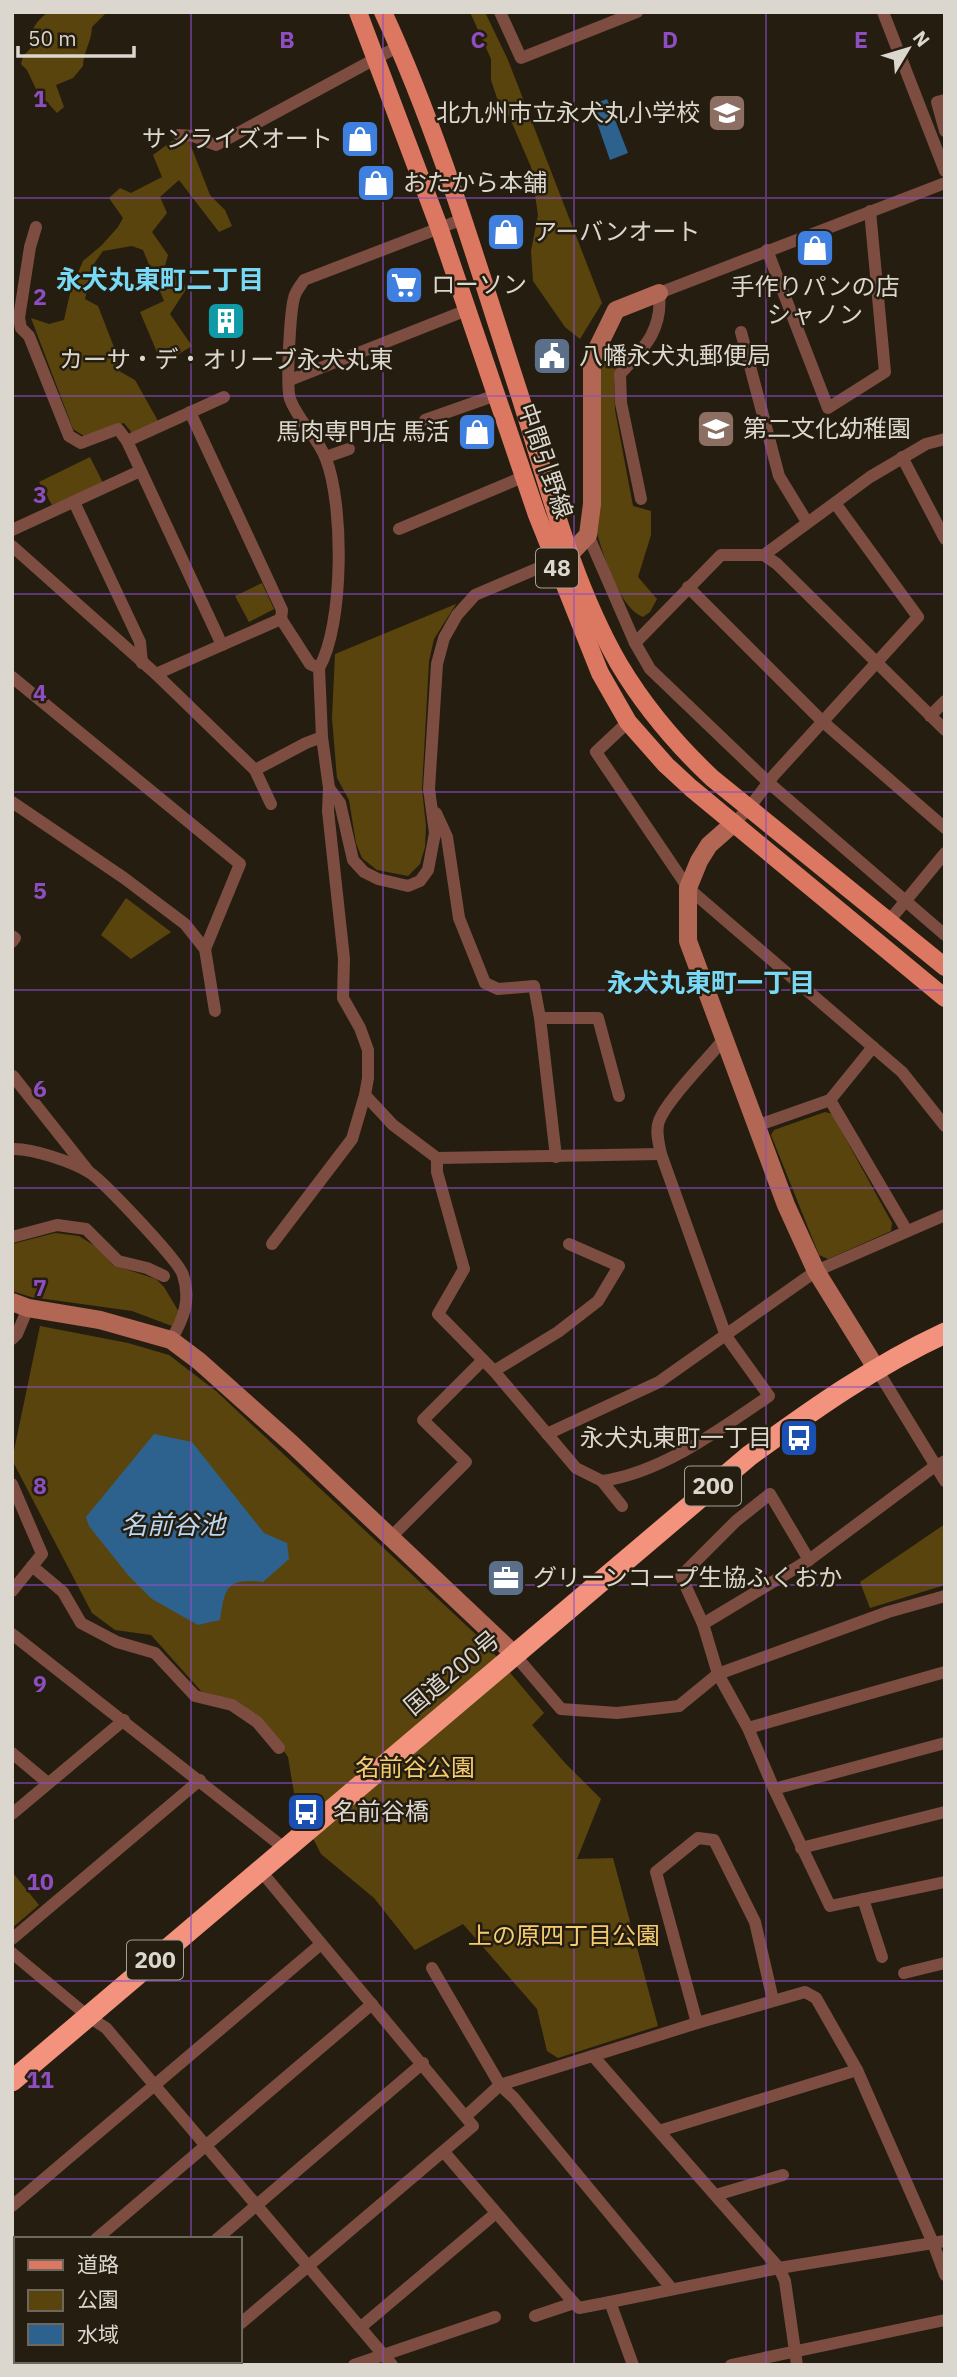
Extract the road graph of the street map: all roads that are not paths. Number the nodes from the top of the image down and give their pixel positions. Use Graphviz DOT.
graph roads {
  1 [pos="358,12"];
  2 [pos="383,12"];
  3 [pos="500,12"];
  4 [pos="637,12"];
  5 [pos="883,12"];
  6 [pos="399,46"];
  7 [pos="376,56"];
  8 [pos="945,100"];
  9 [pos="945,131"];
  10 [pos="178,135"];
  11 [pos="945,171"];
  12 [pos="943,184"];
  13 [pos="945,199"];
  14 [pos="870,211"];
  15 [pos="463,219"];
  16 [pos="36,227"];
  17 [pos="439,227"];
  18 [pos="767,250"];
  19 [pos="659,293"];
  20 [pos="467,310"];
  21 [pos="741,331"];
  22 [pos="289,380"];
  23 [pos="496,395"];
  24 [pos="224,397"];
  25 [pos="190,412"];
  26 [pos="425,420"];
  27 [pos="945,439"];
  28 [pos="127,441"];
  29 [pos="349,449"];
  30 [pos="326,457"];
  31 [pos="902,457"];
  32 [pos="139,471"];
  33 [pos="523,477"];
  34 [pos="641,499"];
  35 [pos="74,502"];
  36 [pos="835,503"];
  37 [pos="807,522"];
  38 [pos="399,529"];
  39 [pos="12,530"];
  40 [pos="588,535"];
  41 [pos="945,539"];
  42 [pos="12,546"];
  43 [pos="764,555"];
  44 [pos="562,558"];
  45 [pos="688,587"];
  46 [pos="281,619"];
  47 [pos="635,643"];
  48 [pos="222,645"];
  49 [pos="142,663"];
  50 [pos="876,663"];
  51 [pos="319,668"];
  52 [pos="156,674"];
  53 [pos="14,682"];
  54 [pos="945,701"];
  55 [pos="930,716"];
  56 [pos="822,721"];
  57 [pos="628,722"];
  58 [pos="945,730"];
  59 [pos="322,737"];
  60 [pos="255,770"];
  61 [pos="769,783"];
  62 [pos="330,788"];
  63 [pos="271,804"];
  64 [pos="431,804"];
  65 [pos="15,808"];
  66 [pos="749,808"];
  67 [pos="734,823"];
  68 [pos="945,828"];
  69 [pos="945,853"];
  70 [pos="688,888"];
  71 [pos="904,901"];
  72 [pos="889,921"];
  73 [pos="945,935"];
  74 [pos="12,936"];
  75 [pos="12,942"];
  76 [pos="205,949"];
  77 [pos="945,967"];
  78 [pos="945,998"];
  79 [pos="215,1011"];
  80 [pos="540,1018"];
  81 [pos="723,1040"];
  82 [pos="873,1047"];
  83 [pos="13,1076"];
  84 [pos="365,1095"];
  85 [pos="619,1096"];
  86 [pos="830,1100"];
  87 [pos="756,1126"];
  88 [pos="945,1126"];
  89 [pos="12,1149"];
  90 [pos="661,1154"];
  91 [pos="556,1157"];
  92 [pos="437,1158"];
  93 [pos="89,1172"];
  94 [pos="945,1215"];
  95 [pos="907,1231"];
  96 [pos="12,1237"];
  97 [pos="272,1244"];
  98 [pos="569,1244"];
  99 [pos="816,1271"];
  100 [pos="163,1276"];
  101 [pos="20,1305"];
  102 [pos="945,1333"];
  103 [pos="726,1336"];
  104 [pos="12,1339"];
  105 [pos="171,1340"];
  106 [pos="483,1360"];
  107 [pos="876,1368"];
  108 [pos="494,1371"];
  109 [pos="547,1434"];
  110 [pos="940,1464"];
  111 [pos="602,1481"];
  112 [pos="945,1481"];
  113 [pos="12,1484"];
  114 [pos="622,1506"];
  115 [pos="391,1537"];
  116 [pos="809,1560"];
  117 [pos="32,1566"];
  118 [pos="12,1591"];
  119 [pos="945,1595"];
  120 [pos="703,1623"];
  121 [pos="12,1634"];
  122 [pos="507,1660"];
  123 [pos="945,1672"];
  124 [pos="718,1674"];
  125 [pos="124,1720"];
  126 [pos="748,1728"];
  127 [pos="945,1743"];
  128 [pos="279,1748"];
  129 [pos="12,1753"];
  130 [pos="200,1780"];
  131 [pos="48,1783"];
  132 [pos="774,1789"];
  133 [pos="945,1812"];
  134 [pos="12,1814"];
  135 [pos="290,1843"];
  136 [pos="802,1848"];
  137 [pos="260,1870"];
  138 [pos="945,1882"];
  139 [pos="863,1899"];
  140 [pos="12,1939"];
  141 [pos="321,1944"];
  142 [pos="12,1952"];
  143 [pos="882,1957"];
  144 [pos="945,1963"];
  145 [pos="432,1968"];
  146 [pos="904,1973"];
  147 [pos="773,2000"];
  148 [pos="372,2004"];
  149 [pos="89,2017"];
  150 [pos="697,2023"];
  151 [pos="593,2056"];
  152 [pos="423,2063"];
  153 [pos="857,2070"];
  154 [pos="12,2081"];
  155 [pos="155,2085"];
  156 [pos="500,2085"];
  157 [pos="466,2116"];
  158 [pos="659,2131"];
  159 [pos="206,2145"];
  160 [pos="444,2152"];
  161 [pos="783,2175"];
  162 [pos="716,2196"];
  163 [pos="12,2206"];
  164 [pos="256,2206"];
  165 [pos="496,2213"];
  166 [pos="98,2237"];
  167 [pos="219,2237"];
  168 [pos="939,2242"];
  169 [pos="309,2266"];
  170 [pos="779,2268"];
  171 [pos="945,2275"];
  172 [pos="672,2289"];
  173 [pos="610,2302"];
  174 [pos="574,2303"];
  175 [pos="535,2316"];
  176 [pos="495,2317"];
  177 [pos="945,2320"];
  178 [pos="242,2322"];
  179 [pos="361,2327"];
  180 [pos="794,2350"];
  181 [pos="383,2354"];
  182 [pos="354,2365"];
  183 [pos="392,2365"];
  184 [pos="634,2365"];
  185 [pos="731,2365"];
  186 [pos="797,2365"];
  1 -- 7 [label="main road, 中間引野線 / 48"];
  2 -- 6 [label="main road, 中間引野線 / 48"];
  3 -- 4 [label="street"];
  5 -- 11 [label="street"];
  6 -- 7 [label="street"];
  6 -- 15 [label="main road, 中間引野線 / 48"];
  7 -- 10 [label="street"];
  7 -- 17 [label="main road, 中間引野線 / 48"];
  8 -- 9 [label="street"];
  12 -- 13 [label="street"];
  12 -- 14 [label="street"];
  14 -- 18 [label="street"];
  14 -- 18 [label="street"];
  15 -- 17 [label="street"];
  15 -- 44 [label="main road, 中間引野線 / 48"];
  16 -- 28 [label="street"];
  17 -- 20 [label="main road, 中間引野線 / 48"];
  17 -- 22 [label="street"];
  18 -- 19 [label="street"];
  19 -- 34 [label="street"];
  19 -- 40 [label="street"];
  20 -- 22 [label="street"];
  20 -- 23 [label="main road, 中間引野線 / 48"];
  21 -- 37 [label="street"];
  22 -- 30 [label="street"];
  23 -- 26 [label="street"];
  23 -- 33 [label="main road, 中間引野線 / 48"];
  24 -- 25 [label="street"];
  25 -- 28 [label="street"];
  25 -- 46 [label="street"];
  27 -- 31 [label="street"];
  28 -- 32 [label="street"];
  29 -- 30 [label="street"];
  30 -- 51 [label="street"];
  31 -- 36 [label="street"];
  31 -- 41 [label="street"];
  32 -- 35 [label="street"];
  32 -- 48 [label="street"];
  33 -- 38 [label="street"];
  33 -- 44 [label="main road, 中間引野線 / 48"];
  35 -- 39 [label="street"];
  35 -- 49 [label="street"];
  36 -- 37 [label="street"];
  36 -- 50 [label="street"];
  37 -- 43 [label="street"];
  40 -- 44 [label="street"];
  40 -- 47 [label="street"];
  42 -- 49 [label="street"];
  43 -- 45 [label="street"];
  43 -- 50 [label="street"];
  44 -- 57 [label="main road, 中間引野線 / 48"];
  44 -- 64 [label="street"];
  44 -- 66 [label="main road, 中間引野線 / 48"];
  45 -- 47 [label="street"];
  45 -- 56 [label="street"];
  46 -- 48 [label="street"];
  46 -- 51 [label="street"];
  47 -- 61 [label="street"];
  48 -- 52 [label="street"];
  49 -- 52 [label="street"];
  50 -- 55 [label="street"];
  50 -- 56 [label="street"];
  51 -- 59 [label="street"];
  52 -- 60 [label="street"];
  53 -- 76 [label="street"];
  54 -- 55 [label="street"];
  55 -- 58 [label="street"];
  56 -- 61 [label="street"];
  56 -- 68 [label="street"];
  57 -- 67 [label="main road, 中間引野線 / 48"];
  57 -- 70 [label="street"];
  59 -- 60 [label="street"];
  59 -- 62 [label="street"];
  60 -- 63 [label="street"];
  61 -- 66 [label="street"];
  61 -- 71 [label="street"];
  62 -- 64 [label="street"];
  62 -- 84 [label="street"];
  64 -- 80 [label="street"];
  65 -- 76 [label="street"];
  66 -- 67 [label="street"];
  66 -- 72 [label="main road, 中間引野線 / 48"];
  67 -- 70 [label="street"];
  67 -- 78 [label="main road, 中間引野線 / 48"];
  69 -- 71 [label="street"];
  70 -- 81 [label="street"];
  70 -- 82 [label="street"];
  71 -- 72 [label="street"];
  71 -- 73 [label="street"];
  72 -- 77 [label="main road, 中間引野線 / 48"];
  74 -- 75 [label="street"];
  76 -- 79 [label="street"];
  80 -- 85 [label="street"];
  80 -- 91 [label="street"];
  81 -- 87 [label="street"];
  81 -- 90 [label="street"];
  82 -- 86 [label="street"];
  82 -- 88 [label="street"];
  83 -- 93 [label="street"];
  84 -- 92 [label="street"];
  84 -- 97 [label="street"];
  86 -- 87 [label="street"];
  86 -- 95 [label="street"];
  87 -- 99 [label="street"];
  89 -- 93 [label="street"];
  90 -- 91 [label="street"];
  90 -- 103 [label="street"];
  91 -- 92 [label="street"];
  92 -- 106 [label="street"];
  93 -- 105 [label="street"];
  94 -- 95 [label="street"];
  95 -- 99 [label="street"];
  96 -- 100 [label="street"];
  98 -- 108 [label="street"];
  99 -- 103 [label="street"];
  99 -- 107 [label="street"];
  101 -- 104 [label="street"];
  101 -- 105 [label="street"];
  102 -- 107 [label="highway, 国道200号 / 200"];
  103 -- 109 [label="street"];
  103 -- 111 [label="street"];
  105 -- 115 [label="street"];
  106 -- 108 [label="street"];
  106 -- 115 [label="street"];
  107 -- 110 [label="street"];
  107 -- 122 [label="highway, 国道200号 / 200"];
  108 -- 109 [label="street"];
  109 -- 111 [label="street"];
  110 -- 112 [label="street"];
  110 -- 116 [label="street"];
  111 -- 114 [label="street"];
  113 -- 117 [label="street"];
  115 -- 122 [label="street"];
  116 -- 120 [label="street"];
  116 -- 120 [label="street"];
  117 -- 118 [label="street"];
  117 -- 128 [label="street"];
  119 -- 124 [label="street"];
  120 -- 124 [label="street"];
  121 -- 125 [label="street"];
  122 -- 124 [label="street"];
  122 -- 135 [label="highway, 国道200号 / 200"];
  123 -- 126 [label="street"];
  124 -- 126 [label="street"];
  125 -- 130 [label="street"];
  125 -- 131 [label="street"];
  126 -- 132 [label="street"];
  127 -- 132 [label="street"];
  129 -- 131 [label="street"];
  130 -- 135 [label="street"];
  130 -- 140 [label="street"];
  131 -- 134 [label="street"];
  132 -- 136 [label="street"];
  133 -- 136 [label="street"];
  135 -- 137 [label="highway, 国道200号 / 200"];
  136 -- 139 [label="street"];
  137 -- 141 [label="street"];
  137 -- 149 [label="highway, 国道200号 / 200"];
  138 -- 139 [label="street"];
  139 -- 143 [label="street"];
  141 -- 148 [label="street"];
  141 -- 155 [label="street"];
  142 -- 149 [label="street"];
  144 -- 146 [label="street"];
  145 -- 156 [label="street"];
  147 -- 150 [label="street"];
  147 -- 150 [label="street"];
  147 -- 153 [label="street"];
  148 -- 152 [label="street"];
  148 -- 159 [label="street"];
  149 -- 154 [label="highway, 国道200号 / 200"];
  149 -- 155 [label="street"];
  150 -- 151 [label="street"];
  151 -- 156 [label="street"];
  151 -- 158 [label="street"];
  152 -- 157 [label="street"];
  152 -- 164 [label="street"];
  153 -- 158 [label="street"];
  153 -- 168 [label="street"];
  155 -- 159 [label="street"];
  155 -- 163 [label="street"];
  156 -- 157 [label="street"];
  156 -- 172 [label="street"];
  157 -- 160 [label="street"];
  158 -- 162 [label="street"];
  159 -- 164 [label="street"];
  159 -- 166 [label="street"];
  160 -- 165 [label="street"];
  160 -- 169 [label="street"];
  161 -- 162 [label="street"];
  162 -- 170 [label="street"];
  164 -- 167 [label="street"];
  164 -- 169 [label="street"];
  165 -- 174 [label="street"];
  165 -- 179 [label="street"];
  168 -- 170 [label="street"];
  168 -- 171 [label="street"];
  169 -- 178 [label="street"];
  169 -- 179 [label="street"];
  170 -- 172 [label="street"];
  170 -- 180 [label="street"];
  172 -- 173 [label="street"];
  173 -- 174 [label="street"];
  173 -- 184 [label="street"];
  174 -- 175 [label="street"];
  176 -- 181 [label="street"];
  177 -- 180 [label="street"];
  179 -- 181 [label="street"];
  180 -- 185 [label="street"];
  180 -- 186 [label="street"];
  181 -- 182 [label="street"];
  181 -- 183 [label="street"];
}
